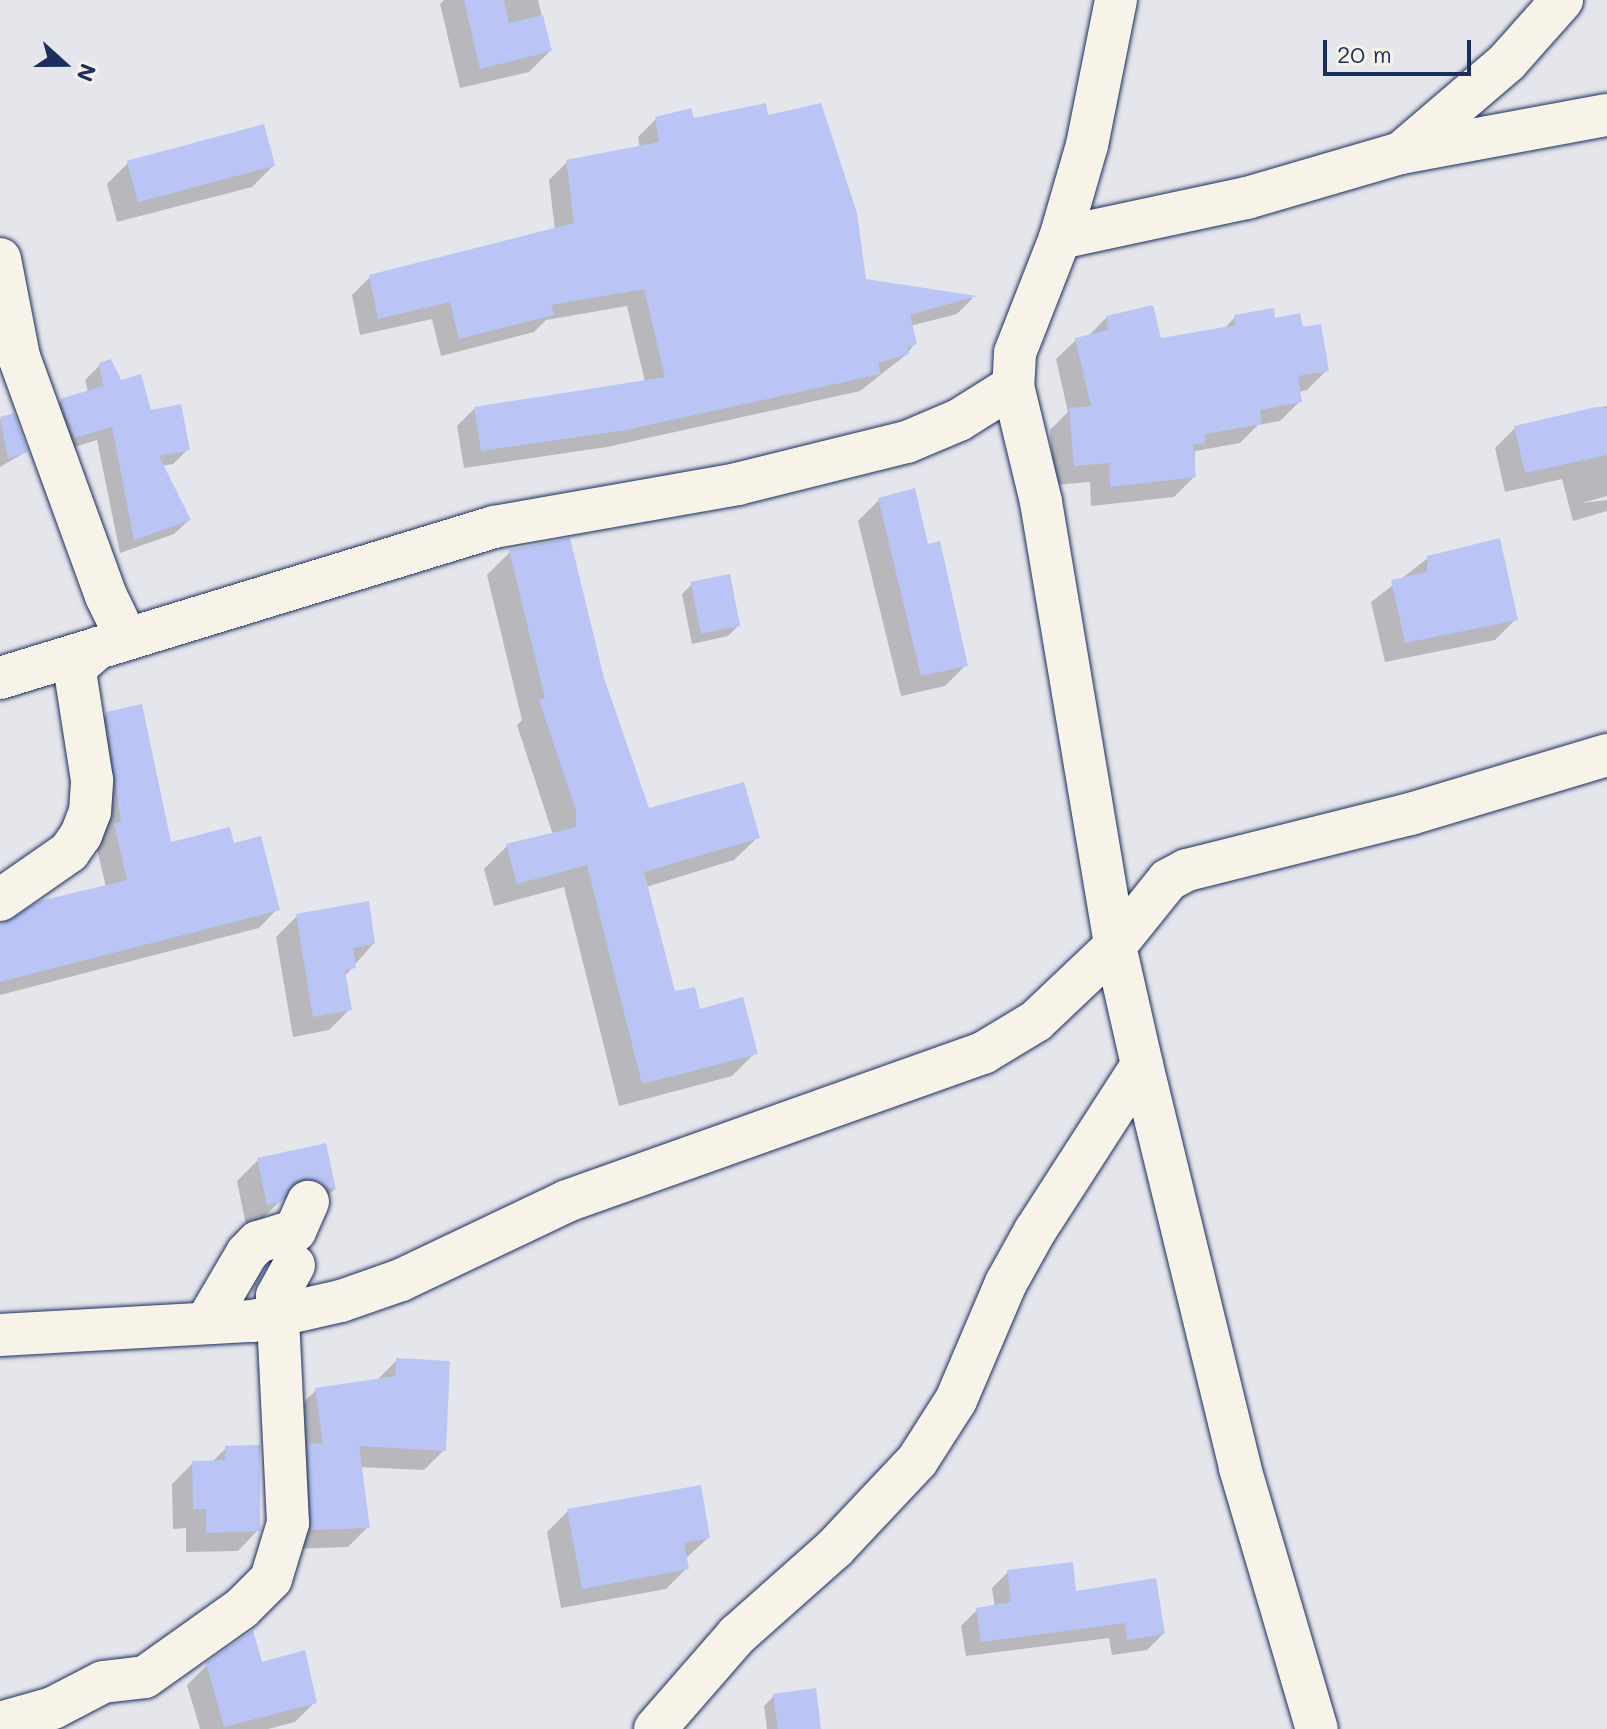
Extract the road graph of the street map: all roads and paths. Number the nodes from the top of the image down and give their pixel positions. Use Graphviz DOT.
graph roads {
  1 [pos="1116,0"];
  2 [pos="1562,0"];
  3 [pos="1607,115"];
  4 [pos="1401,153"];
  5 [pos="1060,238"];
  6 [pos="0,259"];
  7 [pos="1013,386"];
  8 [pos="113,644"];
  9 [pos="0,678"];
  10 [pos="1607,755"];
  11 [pos="0,900"];
  12 [pos="1115,946"];
  13 [pos="1142,1065"];
  14 [pos="296,1234"];
  15 [pos="341,1301"];
  16 [pos="278,1317"];
  17 [pos="206,1323"];
  18 [pos="0,1335"];
  19 [pos="0,1723"];
  20 [pos="655,1729"];
  21 [pos="1317,1729"];
  1 -- 5 [label="street"];
  2 -- 4 [label="street"];
  3 -- 4 [label="street"];
  4 -- 5 [label="street"];
  5 -- 7 [label="street"];
  6 -- 8 [label="street"];
  7 -- 8 [label="street"];
  7 -- 12 [label="street"];
  8 -- 9 [label="street"];
  8 -- 11 [label="street"];
  10 -- 12 [label="street"];
  12 -- 13 [label="street"];
  12 -- 15 [label="street"];
  13 -- 20 [label="street"];
  13 -- 21 [label="street"];
  14 -- 15 [label="street"];
  14 -- 16 [label="street"];
  14 -- 17 [label="street"];
  15 -- 16 [label="street"];
  16 -- 17 [label="street"];
  16 -- 19 [label="street"];
  17 -- 18 [label="street"];
}
